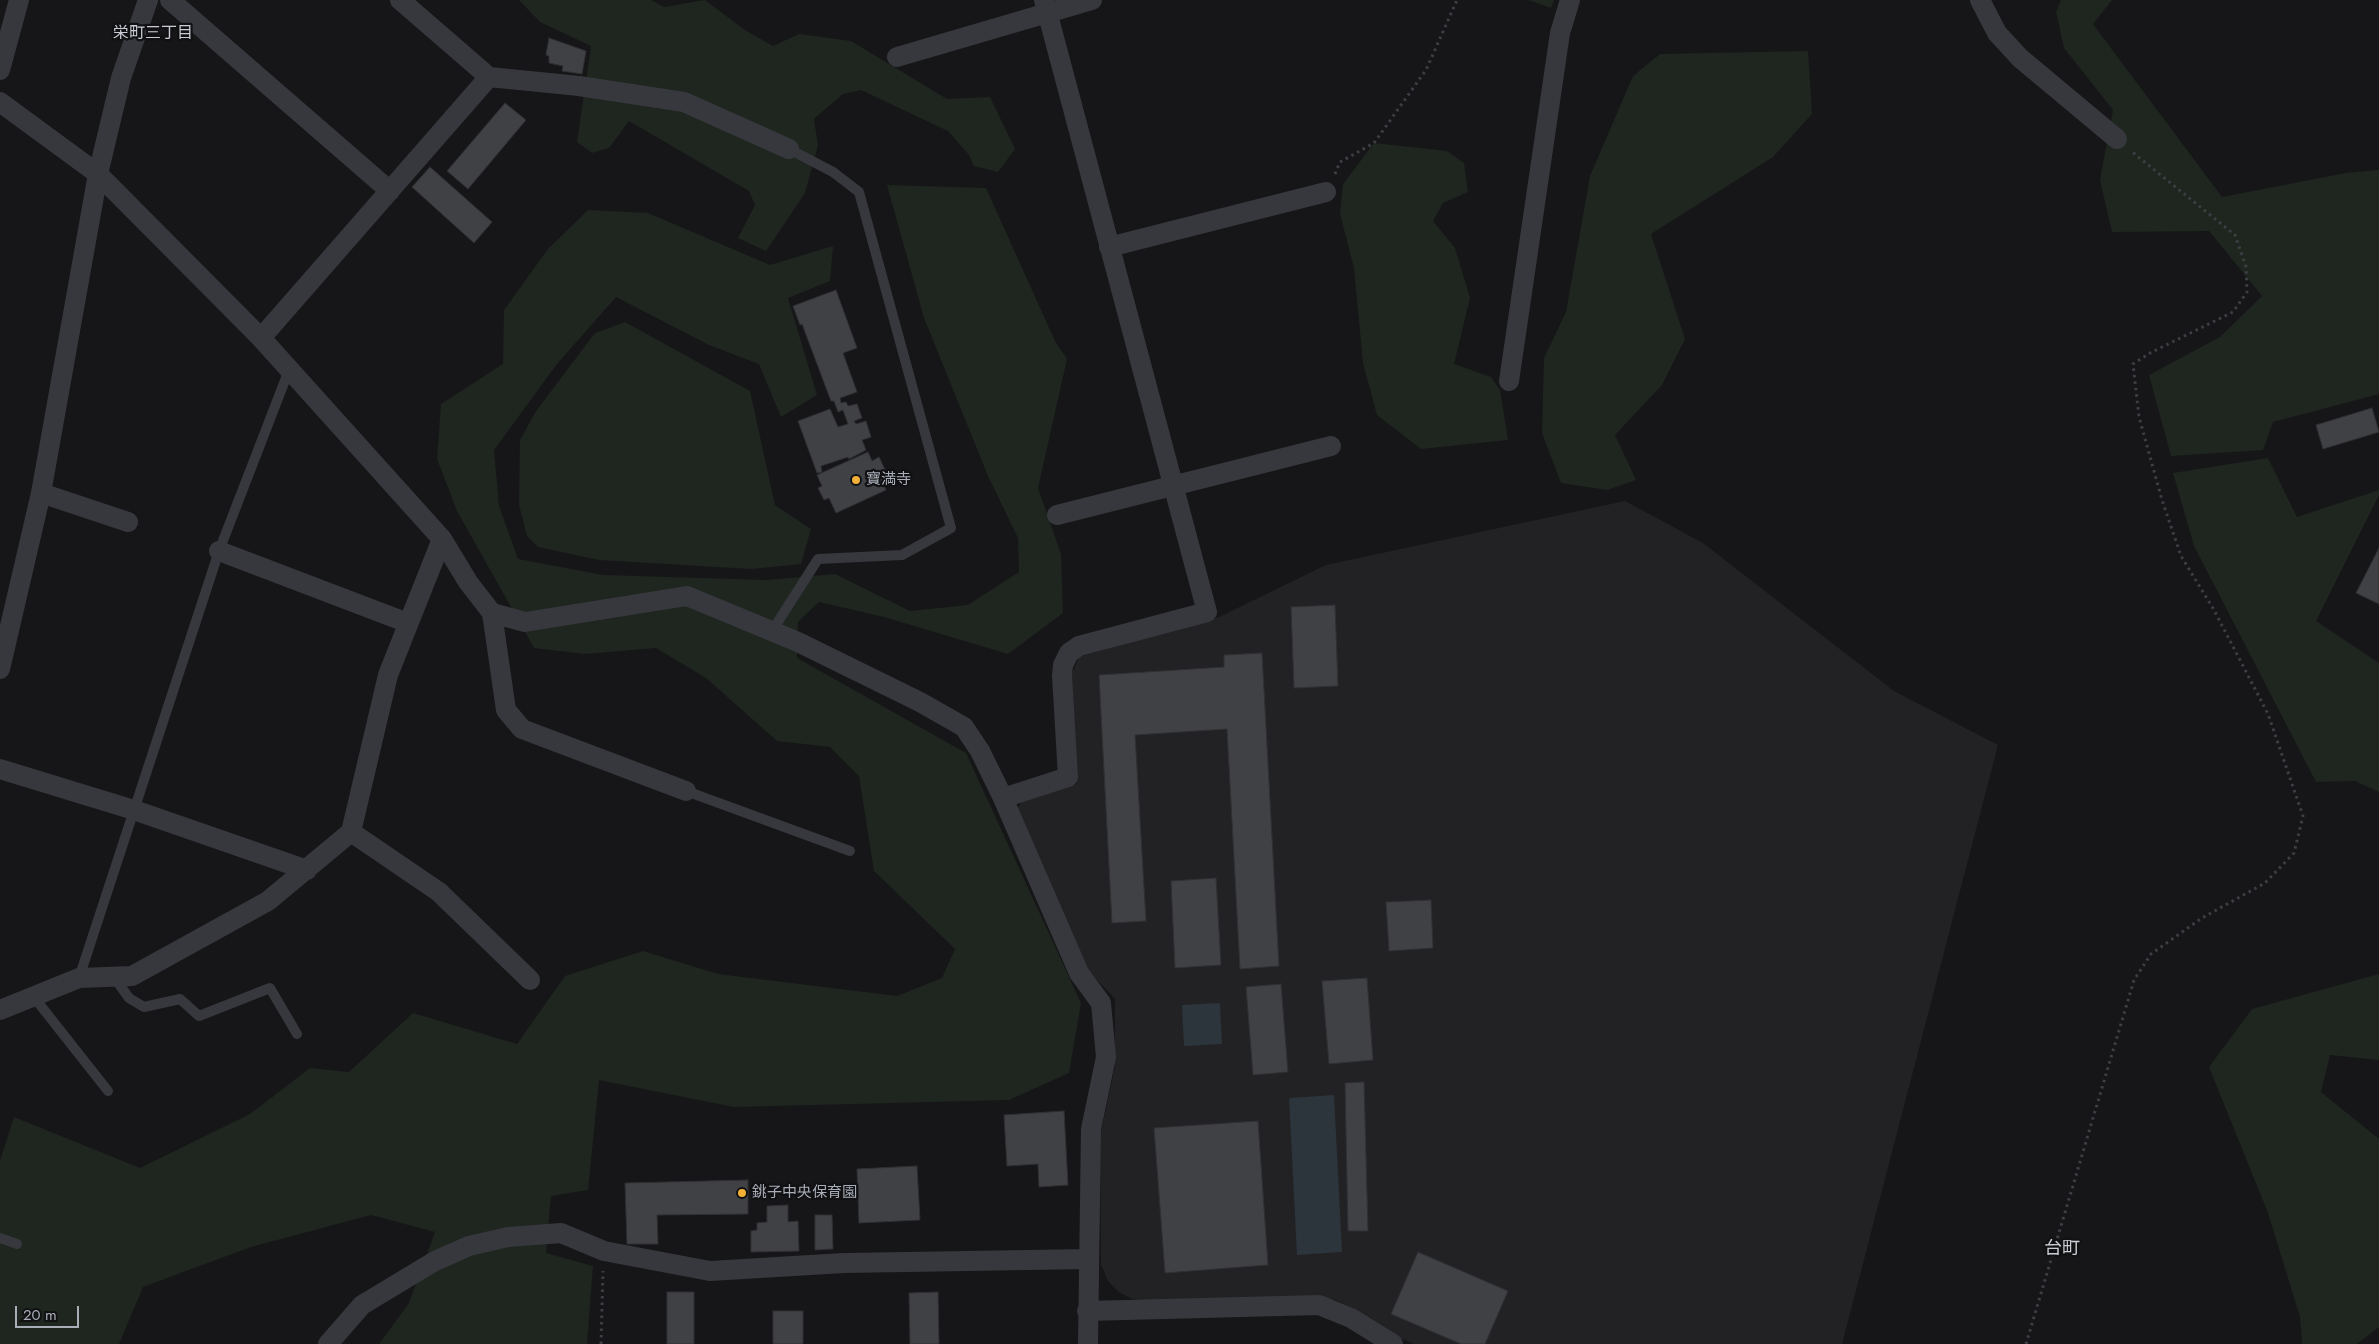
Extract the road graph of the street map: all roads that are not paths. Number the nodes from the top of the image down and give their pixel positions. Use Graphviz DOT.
graph roads {
  1 [pos="19,0"];
  2 [pos="148,0"];
  3 [pos="170,0"];
  4 [pos="400,0"];
  5 [pos="1092,0"];
  6 [pos="1570,0"];
  7 [pos="1980,0"];
  8 [pos="1045,6"];
  9 [pos="896,56"];
  10 [pos="0,70"];
  11 [pos="489,77"];
  12 [pos="0,102"];
  13 [pos="2117,139"];
  14 [pos="789,149"];
  15 [pos="98,174"];
  16 [pos="390,192"];
  17 [pos="1326,192"];
  18 [pos="1109,247"];
  19 [pos="261,338"];
  20 [pos="289,370"];
  21 [pos="1509,381"];
  22 [pos="1331,446"];
  23 [pos="1173,484"];
  24 [pos="41,493"];
  25 [pos="1057,515"];
  26 [pos="128,522"];
  27 [pos="442,539"];
  28 [pos="219,552"];
  29 [pos="492,613"];
  30 [pos="408,623"];
  31 [pos="772,631"];
  32 [pos="0,669"];
  33 [pos="0,769"];
  34 [pos="686,791"];
  35 [pos="1003,798"];
  36 [pos="134,810"];
  37 [pos="351,832"];
  38 [pos="850,851"];
  39 [pos="307,870"];
  40 [pos="114,977"];
  41 [pos="79,978"];
  42 [pos="530,980"];
  43 [pos="33,996"];
  44 [pos="0,1010"];
  45 [pos="297,1034"];
  46 [pos="108,1091"];
  47 [pos="0,1238"];
  48 [pos="16,1244"];
  49 [pos="1089,1259"];
  50 [pos="1087,1311"];
  51 [pos="328,1344"];
  52 [pos="1088,1344"];
  53 [pos="1394,1344"];
  1 -- 10 [label="street"];
  2 -- 15 [label="street"];
  3 -- 16 [label="street"];
  4 -- 11 [label="street"];
  5 -- 8 [label="street"];
  6 -- 21 [label="street"];
  7 -- 13 [label="street"];
  8 -- 9 [label="street"];
  8 -- 18 [label="street"];
  11 -- 14 [label="street"];
  11 -- 16 [label="street"];
  12 -- 15 [label="street"];
  14 -- 31 [label="lane"];
  15 -- 19 [label="street"];
  15 -- 24 [label="street"];
  16 -- 19 [label="street"];
  17 -- 18 [label="street"];
  18 -- 23 [label="street"];
  19 -- 20 [label="street"];
  20 -- 27 [label="street"];
  20 -- 28 [label="lane"];
  22 -- 23 [label="street"];
  23 -- 25 [label="street"];
  23 -- 35 [label="street"];
  24 -- 26 [label="street"];
  24 -- 32 [label="street"];
  27 -- 29 [label="street"];
  27 -- 30 [label="street"];
  28 -- 30 [label="street"];
  28 -- 36 [label="lane"];
  29 -- 31 [label="street"];
  29 -- 34 [label="street"];
  30 -- 37 [label="street"];
  31 -- 35 [label="street"];
  33 -- 36 [label="street"];
  34 -- 38 [label="lane"];
  35 -- 49 [label="street"];
  36 -- 39 [label="street"];
  36 -- 41 [label="lane"];
  37 -- 39 [label="street"];
  37 -- 42 [label="street"];
  39 -- 40 [label="street"];
  40 -- 41 [label="street"];
  40 -- 45 [label="lane"];
  41 -- 43 [label="street"];
  43 -- 44 [label="street"];
  43 -- 46 [label="lane"];
  47 -- 48 [label="lane"];
  49 -- 50 [label="street"];
  49 -- 51 [label="street"];
  50 -- 52 [label="street"];
  50 -- 53 [label="street"];
}
